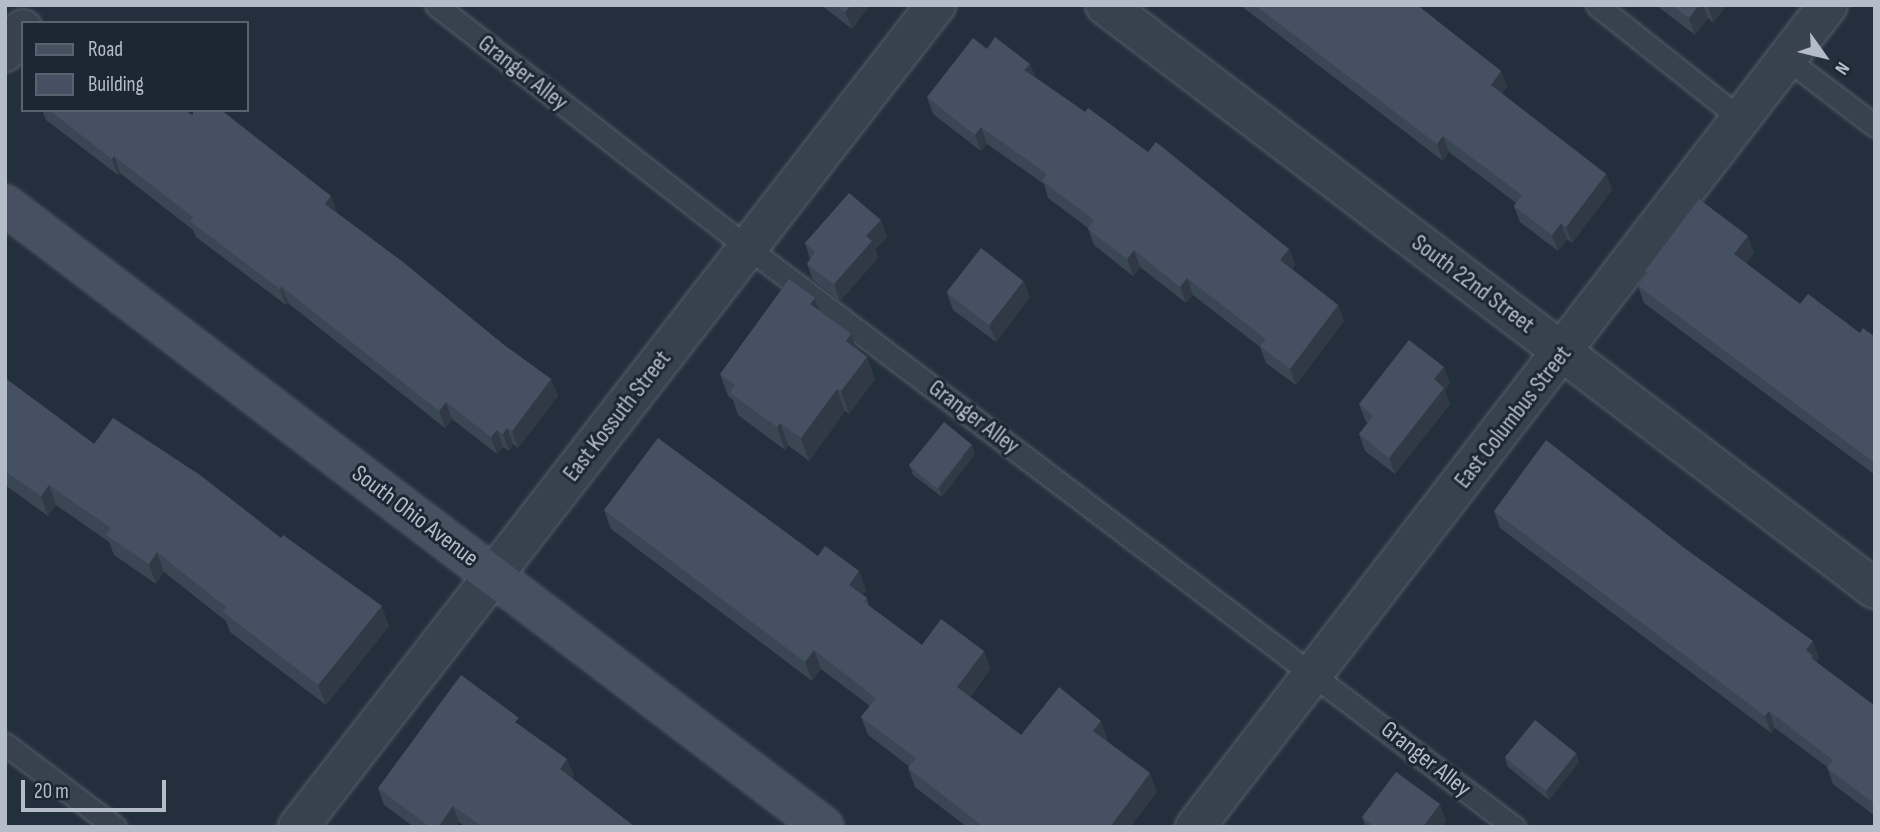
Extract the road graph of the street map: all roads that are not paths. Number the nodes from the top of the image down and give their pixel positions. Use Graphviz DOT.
graph roads {
  1 [pos="41,5"];
  2 [pos="436,5"];
  3 [pos="936,5"];
  4 [pos="1105,5"];
  5 [pos="1597,5"];
  6 [pos="1828,5"];
  7 [pos="29,21"];
  8 [pos="21,32"];
  9 [pos="5,52"];
  10 [pos="1787,59"];
  11 [pos="1741,119"];
  12 [pos="1875,126"];
  13 [pos="5,205"];
  14 [pos="747,247"];
  15 [pos="1563,353"];
  16 [pos="493,575"];
  17 [pos="1875,589"];
  18 [pos="1314,673"];
  19 [pos="5,744"];
  20 [pos="115,827"];
  21 [pos="298,827"];
  22 [pos="824,827"];
  23 [pos="1195,827"];
  24 [pos="1514,827"];
  1 -- 7 [label="street"];
  2 -- 14 [label="lane, Granger Alley"];
  3 -- 14 [label="street, East Kossuth Street"];
  4 -- 15 [label="street, South 22nd Street"];
  5 -- 11 [label="lane"];
  6 -- 10 [label="street, East Columbus Street"];
  8 -- 9 [label="street"];
  10 -- 11 [label="street, East Columbus Street"];
  10 -- 12 [label="lane"];
  11 -- 15 [label="street, East Columbus Street"];
  13 -- 16 [label="street, South Ohio Avenue"];
  14 -- 16 [label="street, East Kossuth Street"];
  14 -- 18 [label="lane, Granger Alley"];
  15 -- 17 [label="street, South 22nd Street"];
  15 -- 18 [label="street, East Columbus Street"];
  16 -- 21 [label="street, East Kossuth Street"];
  16 -- 22 [label="street, South Ohio Avenue"];
  18 -- 23 [label="street, East Columbus Street"];
  18 -- 24 [label="lane, Granger Alley"];
  19 -- 20 [label="lane"];
}
